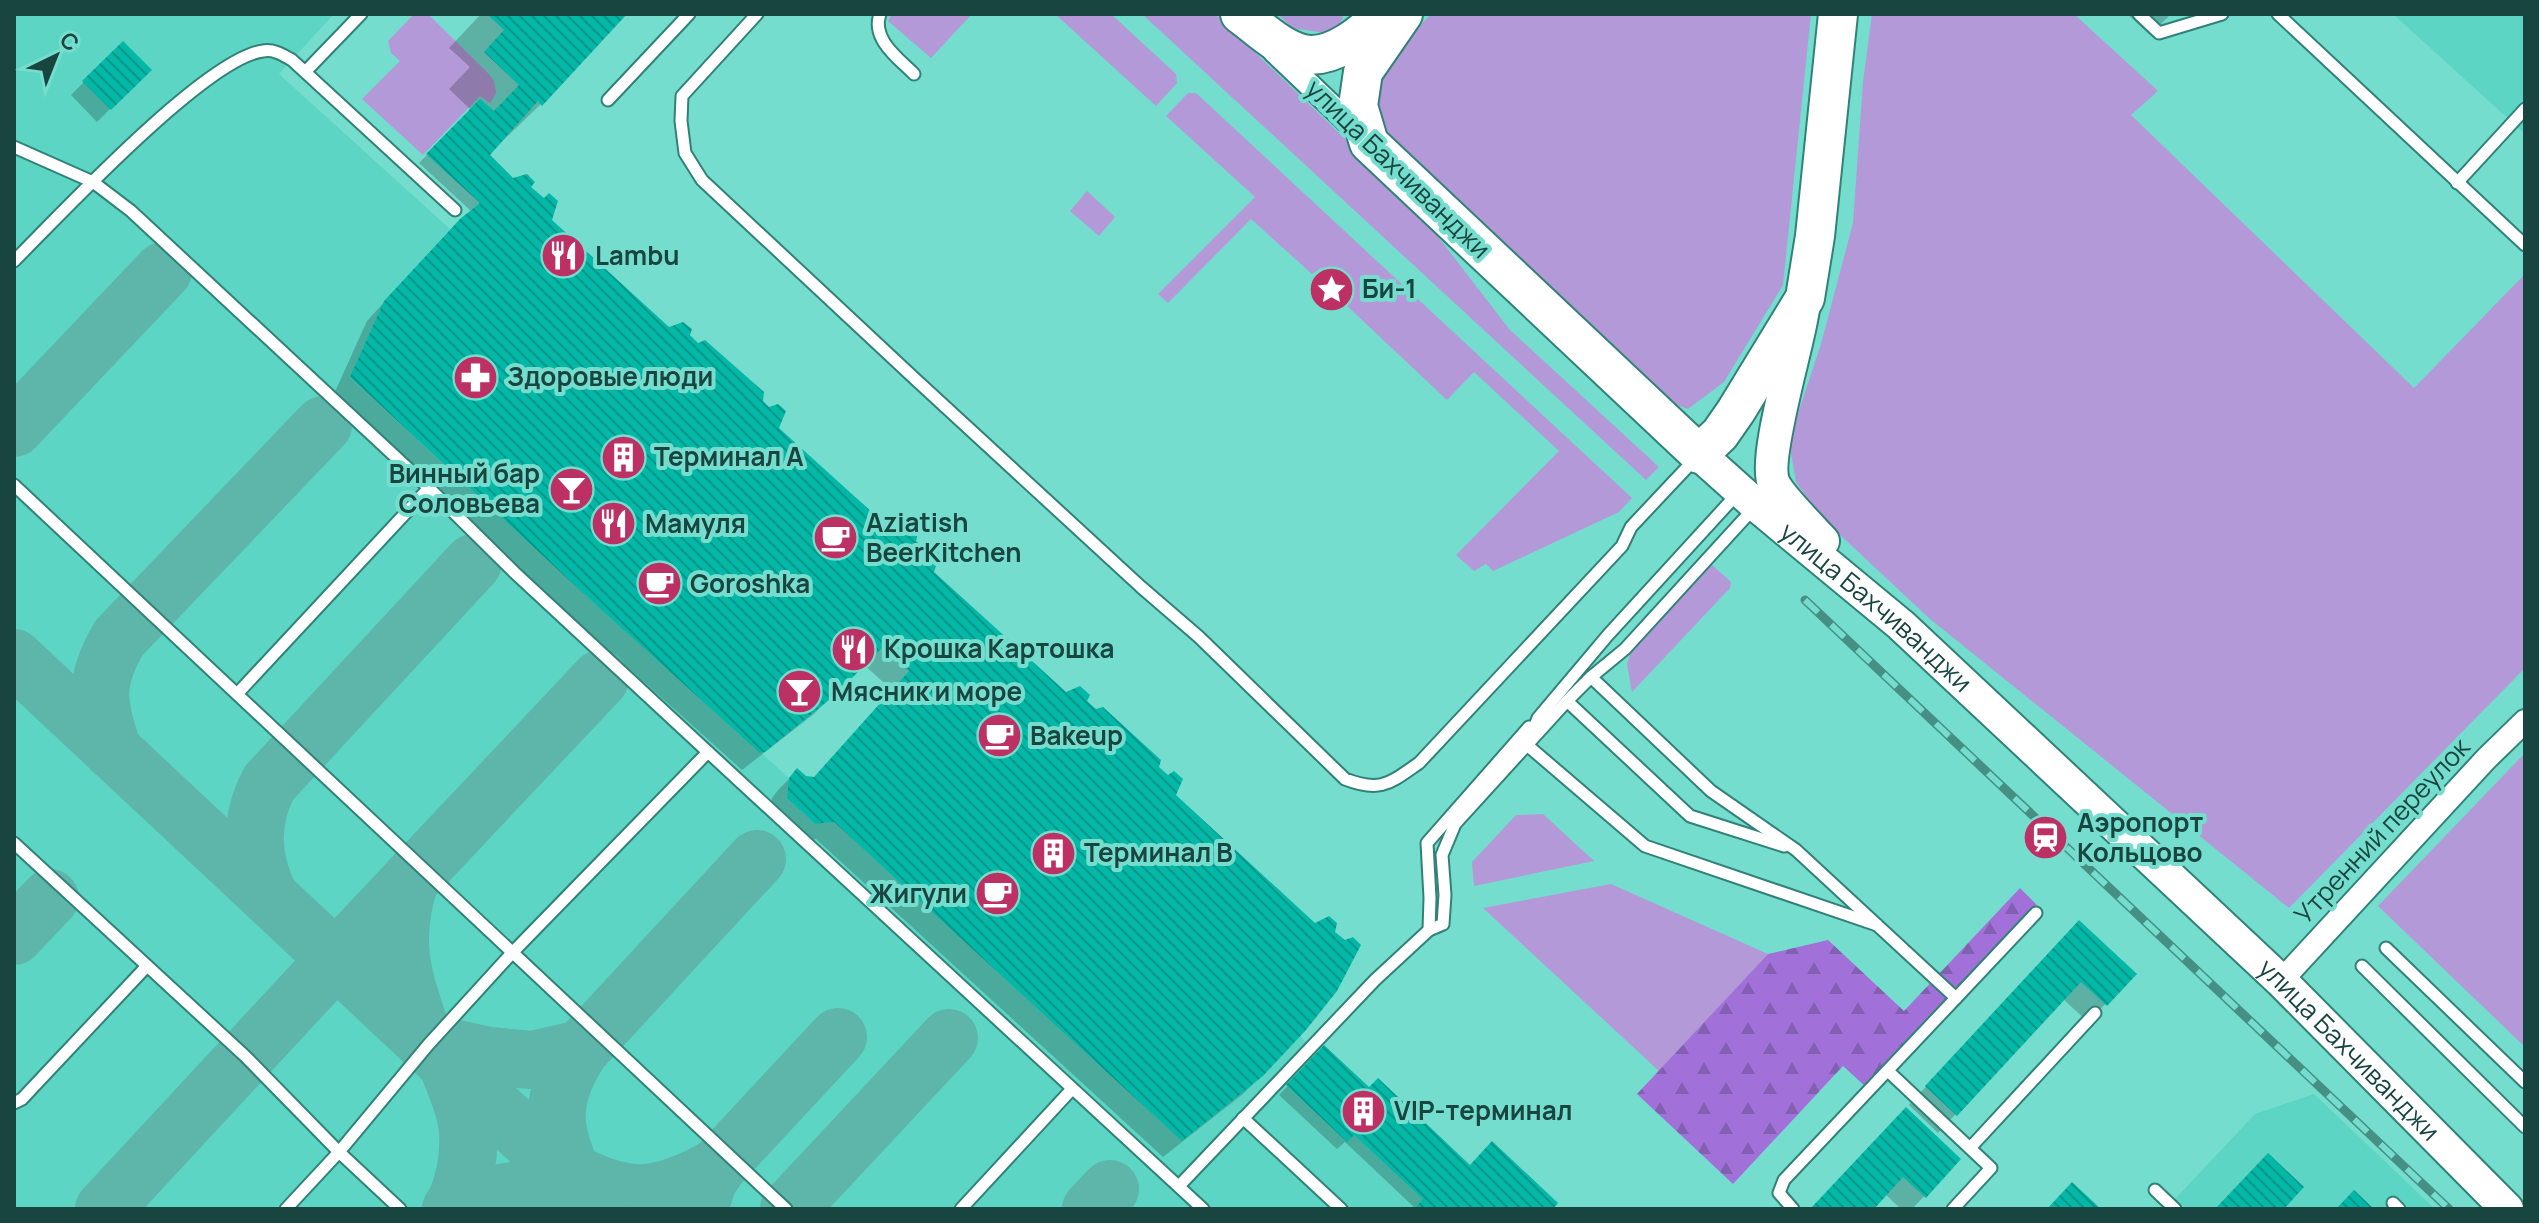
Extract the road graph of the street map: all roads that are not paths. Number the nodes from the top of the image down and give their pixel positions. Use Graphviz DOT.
graph roads {
  1 [pos="361,14"];
  2 [pos="689,14"];
  3 [pos="757,14"];
  4 [pos="880,14"];
  5 [pos="1238,14"];
  6 [pos="1384,14"];
  7 [pos="1403,14"];
  8 [pos="1829,14"];
  9 [pos="1838,14"];
  10 [pos="2139,14"];
  11 [pos="2222,14"];
  12 [pos="2278,14"];
  13 [pos="1834,56"];
  14 [pos="306,71"];
  15 [pos="914,74"];
  16 [pos="608,100"];
  17 [pos="2525,109"];
  18 [pos="1369,143"];
  19 [pos="14,147"];
  20 [pos="93,182"];
  21 [pos="2457,183"];
  22 [pos="455,210"];
  23 [pos="2525,245"];
  24 [pos="14,261"];
  25 [pos="1805,298"];
  26 [pos="1699,454"];
  27 [pos="14,485"];
  28 [pos="429,488"];
  29 [pos="1757,493"];
  30 [pos="1591,677"];
  31 [pos="237,694"];
  32 [pos="1567,701"];
  33 [pos="1538,718"];
  34 [pos="2525,721"];
  35 [pos="1527,745"];
  36 [pos="708,752"];
  37 [pos="14,843"];
  38 [pos="1796,850"];
  39 [pos="2036,913"];
  40 [pos="1877,925"];
  41 [pos="1429,930"];
  42 [pos="2386,948"];
  43 [pos="512,953"];
  44 [pos="147,966"];
  45 [pos="2362,966"];
  46 [pos="2281,981"];
  47 [pos="1956,998"];
  48 [pos="2095,1013"];
  49 [pos="1888,1071"];
  50 [pos="2525,1082"];
  51 [pos="1072,1089"];
  52 [pos="14,1103"];
  53 [pos="1243,1118"];
  54 [pos="2525,1127"];
  55 [pos="1970,1148"];
  56 [pos="339,1152"];
  57 [pos="1179,1186"];
  58 [pos="2155,1190"];
  59 [pos="286,1209"];
  60 [pos="400,1209"];
  61 [pos="786,1209"];
  62 [pos="961,1209"];
  63 [pos="1203,1209"];
  64 [pos="1341,1209"];
  65 [pos="1793,1209"];
  66 [pos="1953,1209"];
  67 [pos="2175,1209"];
  68 [pos="2507,1209"];
  1 -- 14 [label="lane"];
  2 -- 16 [label="lane"];
  3 -- 26 [label="lane"];
  4 -- 15 [label="lane"];
  5 -- 6 [label="highway"];
  5 -- 18 [label="street, улица Бахчиванджи"];
  7 -- 18 [label="highway"];
  8 -- 13 [label="highway"];
  9 -- 13 [label="highway"];
  10 -- 11 [label="lane"];
  12 -- 21 [label="lane"];
  13 -- 25 [label="highway"];
  14 -- 20 [label="lane"];
  14 -- 22 [label="lane"];
  17 -- 21 [label="lane"];
  18 -- 26 [label="highway, улица Бахчиванджи"];
  19 -- 20 [label="lane"];
  20 -- 24 [label="lane"];
  20 -- 28 [label="lane"];
  21 -- 23 [label="lane"];
  25 -- 26 [label="highway"];
  25 -- 29 [label="main road"];
  26 -- 29 [label="main road, улица Бахчиванджи"];
  27 -- 31 [label="lane"];
  28 -- 31 [label="lane"];
  28 -- 36 [label="lane"];
  29 -- 30 [label="lane"];
  29 -- 33 [label="lane"];
  29 -- 46 [label="main road, улица Бахчиванджи"];
  30 -- 32 [label="lane"];
  30 -- 38 [label="lane"];
  31 -- 43 [label="lane"];
  32 -- 35 [label="lane"];
  32 -- 38 [label="lane"];
  33 -- 35 [label="lane"];
  33 -- 41 [label="lane"];
  34 -- 46 [label="street, Утренний переулок"];
  35 -- 40 [label="lane"];
  35 -- 41 [label="lane"];
  36 -- 43 [label="lane"];
  36 -- 51 [label="lane"];
  37 -- 44 [label="lane"];
  38 -- 40 [label="lane"];
  39 -- 47 [label="lane"];
  40 -- 47 [label="lane"];
  41 -- 53 [label="lane"];
  42 -- 50 [label="lane"];
  43 -- 56 [label="lane"];
  43 -- 61 [label="lane"];
  44 -- 52 [label="lane"];
  44 -- 56 [label="lane"];
  45 -- 54 [label="lane"];
  46 -- 68 [label="main road, улица Бахчиванджи"];
  47 -- 49 [label="lane"];
  48 -- 55 [label="lane"];
  49 -- 55 [label="lane"];
  49 -- 65 [label="lane"];
  51 -- 57 [label="lane"];
  51 -- 62 [label="lane"];
  53 -- 57 [label="lane"];
  53 -- 64 [label="lane"];
  55 -- 66 [label="lane"];
  56 -- 59 [label="lane"];
  56 -- 60 [label="lane"];
  57 -- 63 [label="lane"];
  58 -- 67 [label="lane"];
}
